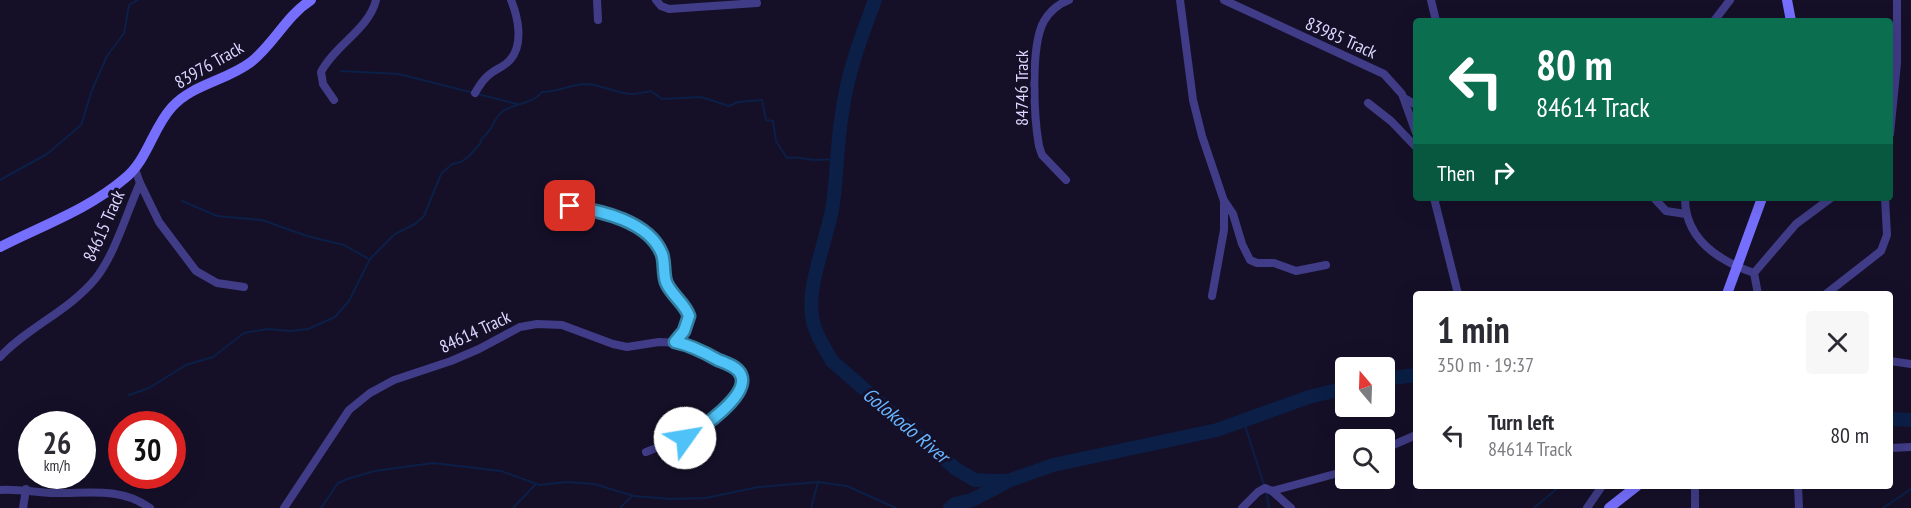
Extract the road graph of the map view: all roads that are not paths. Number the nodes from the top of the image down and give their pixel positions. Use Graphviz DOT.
graph roads {
  1 [pos="311,0"];
  2 [pos="376,0"];
  3 [pos="511,0"];
  4 [pos="597,0"];
  5 [pos="656,0"];
  6 [pos="1068,0"];
  7 [pos="1180,0"];
  8 [pos="1224,0"];
  9 [pos="1431,0"];
  10 [pos="1730,0"];
  11 [pos="1787,0"];
  12 [pos="1898,0"];
  13 [pos="757,3"];
  14 [pos="1435,18"];
  15 [pos="1716,18"];
  16 [pos="1790,18"];
  17 [pos="598,20"];
  18 [pos="475,93"];
  19 [pos="334,99"];
  20 [pos="1404,99"];
  21 [pos="1368,103"];
  22 [pos="1413,104"];
  23 [pos="1893,104"];
  24 [pos="1413,124"];
  25 [pos="1413,144"];
  26 [pos="135,169"];
  27 [pos="1066,180"];
  28 [pos="140,183"];
  29 [pos="1224,201"];
  30 [pos="1435,201"];
  31 [pos="1657,201"];
  32 [pos="1685,201"];
  33 [pos="1761,201"];
  34 [pos="1827,201"];
  35 [pos="1885,201"];
  36 [pos="570,206"];
  37 [pos="1686,214"];
  38 [pos="0,247"];
  39 [pos="1326,265"];
  40 [pos="1737,267"];
  41 [pos="1754,273"];
  42 [pos="244,287"];
  43 [pos="1457,291"];
  44 [pos="1728,291"];
  45 [pos="1757,291"];
  46 [pos="1830,291"];
  47 [pos="1212,297"];
  48 [pos="675,342"];
  49 [pos="0,357"];
  50 [pos="1893,361"];
  51 [pos="1911,364"];
  52 [pos="1413,436"];
  53 [pos="1395,444"];
  54 [pos="1911,447"];
  55 [pos="1893,448"];
  56 [pos="646,452"];
  57 [pos="1335,474"];
  58 [pos="26,489"];
  59 [pos="1600,489"];
  60 [pos="1633,489"];
  61 [pos="1695,489"];
  62 [pos="1798,489"];
  63 [pos="0,490"];
  64 [pos="1272,491"];
  65 [pos="292,504"];
  66 [pos="23,508"];
  67 [pos="150,508"];
  68 [pos="284,508"];
  69 [pos="1242,508"];
  70 [pos="1291,508"];
  71 [pos="1587,508"];
  72 [pos="1610,508"];
  73 [pos="1695,508"];
  74 [pos="1799,508"];
  1 -- 26 [label="street, 83976 Track"];
  2 -- 19 [label="street"];
  3 -- 18 [label="street"];
  4 -- 17 [label="street"];
  5 -- 13 [label="street"];
  6 -- 27 [label="street, 84746 Track"];
  7 -- 29 [label="street"];
  8 -- 20 [label="street, 83985 Track"];
  9 -- 14 [label="street"];
  10 -- 15 [label="street"];
  11 -- 16 [label="street"];
  12 -- 23 [label="street"];
  20 -- 22 [label="street"];
  20 -- 24 [label="street, 83985 Track"];
  21 -- 25 [label="street"];
  26 -- 28 [label="street, 84615 Track"];
  26 -- 38 [label="street"];
  28 -- 42 [label="street"];
  28 -- 49 [label="street, 84615 Track"];
  29 -- 39 [label="street"];
  29 -- 47 [label="street"];
  30 -- 43 [label="street"];
  31 -- 37 [label="street"];
  32 -- 37 [label="street"];
  33 -- 40 [label="street"];
  34 -- 41 [label="street"];
  35 -- 46 [label="street"];
  36 -- 48 [label="street"];
  37 -- 40 [label="street"];
  40 -- 41 [label="street"];
  40 -- 44 [label="street"];
  41 -- 45 [label="street"];
  48 -- 56 [label="street, 84614 Track"];
  48 -- 65 [label="street, 84614 Track"];
  50 -- 51 [label="street"];
  52 -- 53 [label="street"];
  54 -- 55 [label="street"];
  57 -- 64 [label="street"];
  58 -- 63 [label="street"];
  58 -- 66 [label="street"];
  58 -- 67 [label="street"];
  59 -- 71 [label="street"];
  60 -- 72 [label="street"];
  61 -- 73 [label="street"];
  62 -- 74 [label="street"];
  64 -- 69 [label="street"];
  64 -- 70 [label="street"];
  65 -- 68 [label="street, 84614 Track"];
}
